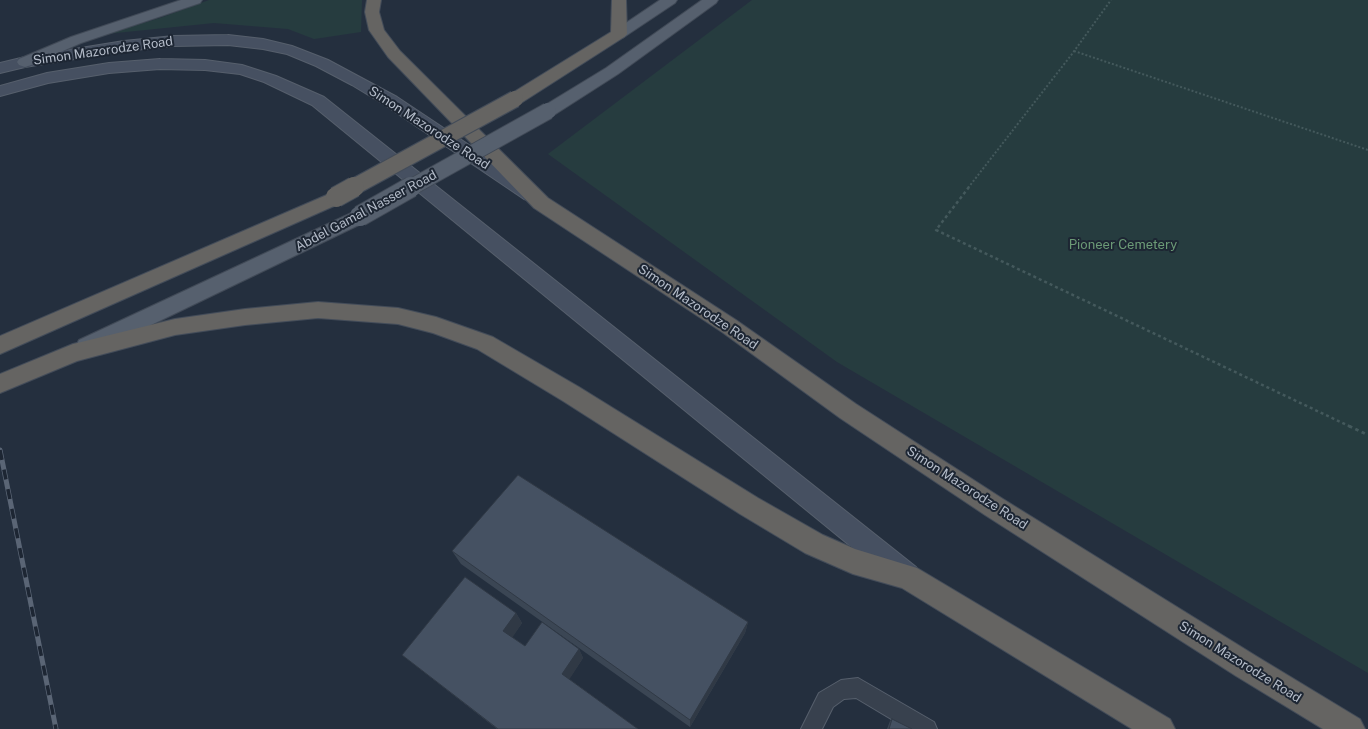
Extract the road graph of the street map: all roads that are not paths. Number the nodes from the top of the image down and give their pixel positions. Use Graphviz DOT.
graph roads {
  1 [pos="195,0"];
  2 [pos="374,0"];
  3 [pos="619,0"];
  4 [pos="670,0"];
  5 [pos="711,0"];
  6 [pos="619,34"];
  7 [pos="25,62"];
  8 [pos="0,68"];
  9 [pos="0,91"];
  10 [pos="541,203"];
  11 [pos="0,345"];
  12 [pos="73,353"];
  13 [pos="0,384"];
  14 [pos="908,577"];
  15 [pos="811,729"];
  16 [pos="927,729"];
  17 [pos="1160,729"];
  18 [pos="1350,729"];
  1 -- 7 [label="main road"];
  2 -- 10 [label="highway"];
  3 -- 6 [label="highway"];
  4 -- 6 [label="main road, Abdel Gamal Nasser Road"];
  5 -- 12 [label="main road, Abdel Gamal Nasser Road, bridge"];
  6 -- 11 [label="highway, Abdel Gamal Nasser Road, bridge"];
  7 -- 8 [label="main road, Simon Mazorodze Road"];
  7 -- 10 [label="main road, Simon Mazorodze Road"];
  9 -- 14 [label="main road, Simon Mazorodze Road"];
  10 -- 18 [label="highway, Simon Mazorodze Road"];
  12 -- 13 [label="highway, Abdel Gamal Nasser Road"];
  12 -- 14 [label="highway"];
  14 -- 17 [label="highway, Simon Mazorodze Road"];
  15 -- 16 [label="lane"];
}
